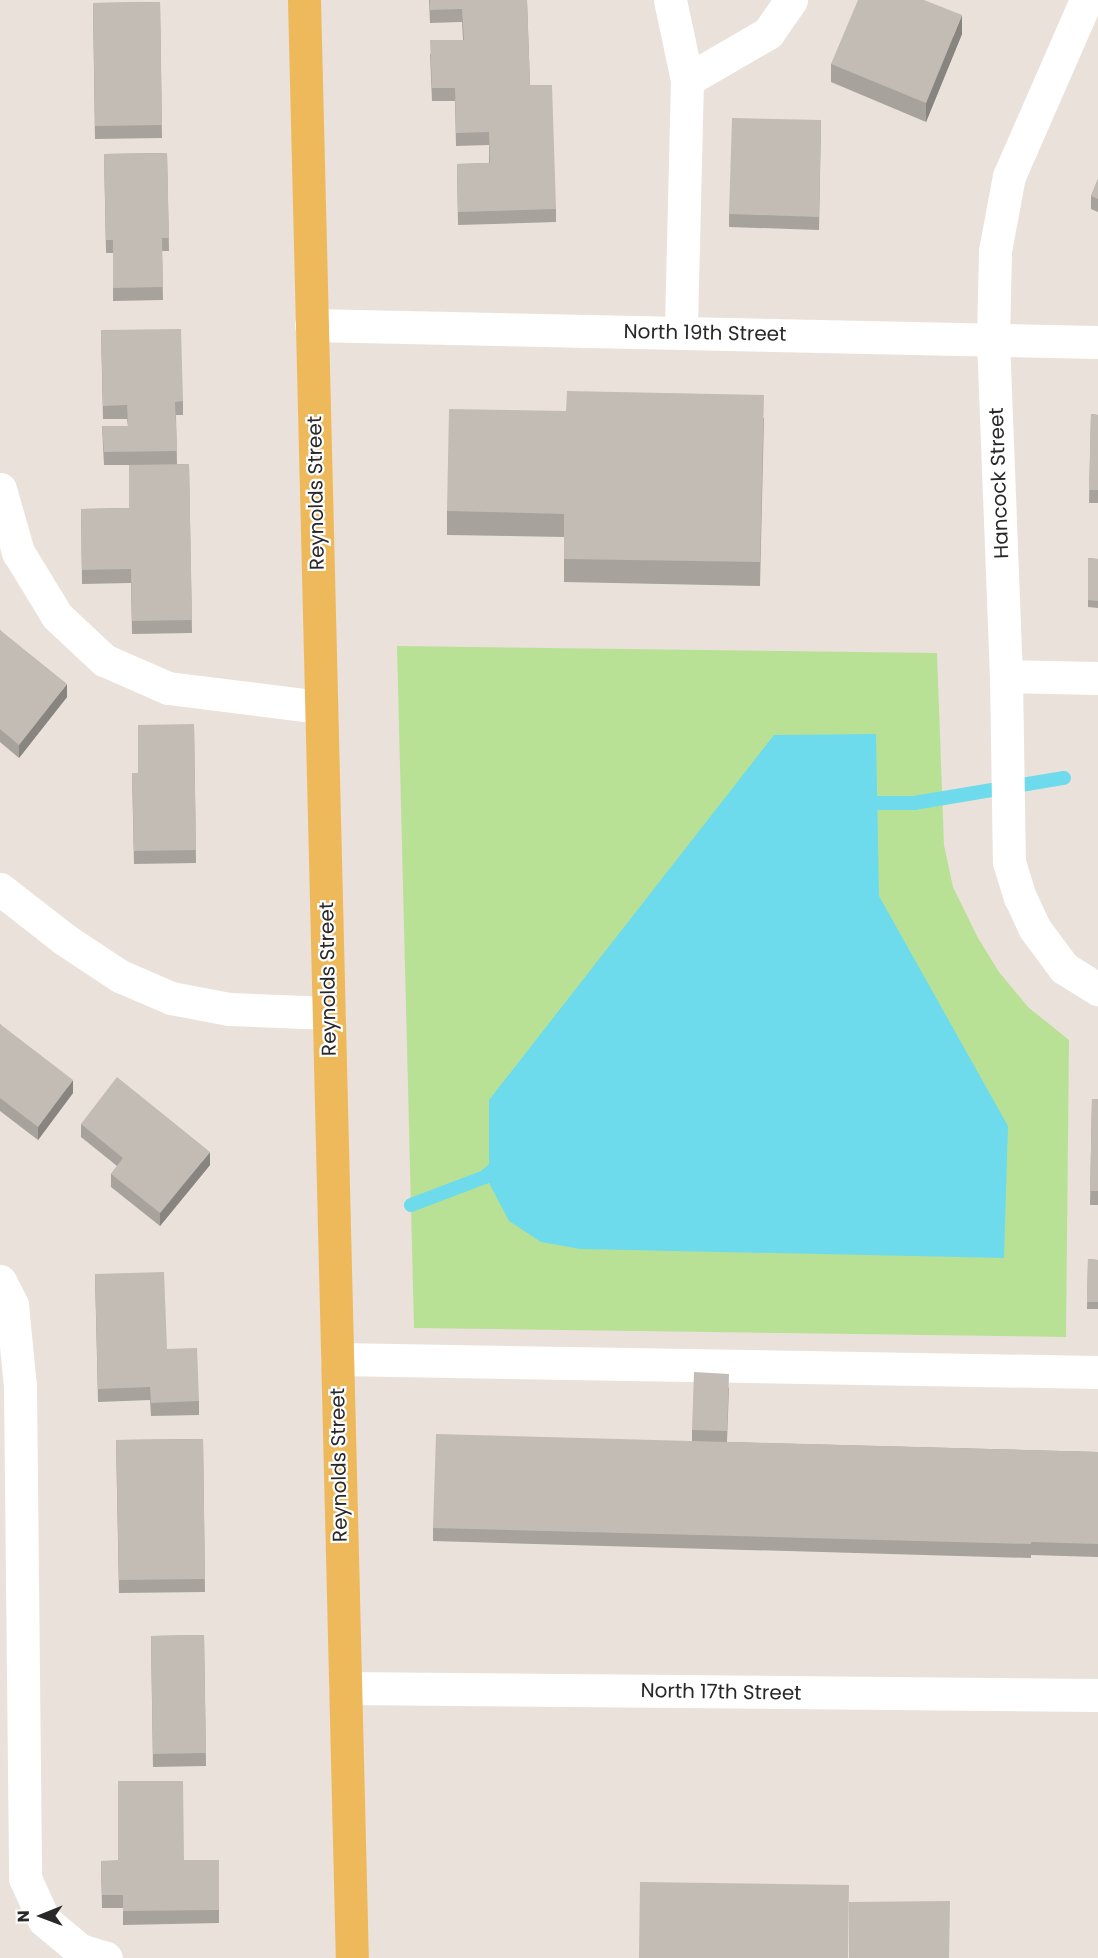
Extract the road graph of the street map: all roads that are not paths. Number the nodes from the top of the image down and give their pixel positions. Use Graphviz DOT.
graph roads {
  1 [pos="303,0"];
  2 [pos="670,0"];
  3 [pos="790,0"];
  4 [pos="1086,0"];
  5 [pos="687,80"];
  6 [pos="311,325"];
  7 [pos="681,333"];
  8 [pos="993,339"];
  9 [pos="1098,342"];
  10 [pos="0,489"];
  11 [pos="1006,676"];
  12 [pos="1098,678"];
  13 [pos="321,707"];
  14 [pos="0,889"];
  15 [pos="1098,989"];
  16 [pos="329,1013"];
  17 [pos="0,1281"];
  18 [pos="337,1359"];
  19 [pos="1098,1372"];
  20 [pos="345,1688"];
  21 [pos="1098,1695"];
  22 [pos="106,1958"];
  23 [pos="352,1958"];
  1 -- 6 [label="main road, Reynolds Street"];
  2 -- 5 [label="street"];
  3 -- 5 [label="street"];
  4 -- 8 [label="street, Hancock Street"];
  5 -- 7 [label="street"];
  6 -- 7 [label="street, North 19th Street"];
  6 -- 13 [label="main road, Reynolds Street"];
  7 -- 8 [label="street, North 19th Street"];
  8 -- 9 [label="street, North 19th Street"];
  8 -- 11 [label="street, Hancock Street"];
  10 -- 13 [label="street"];
  11 -- 12 [label="street"];
  11 -- 15 [label="street, Hancock Street"];
  13 -- 16 [label="main road, Reynolds Street"];
  14 -- 16 [label="street"];
  16 -- 18 [label="main road, Reynolds Street"];
  17 -- 22 [label="street"];
  18 -- 19 [label="street"];
  18 -- 20 [label="main road, Reynolds Street"];
  20 -- 21 [label="street, North 17th Street"];
  20 -- 23 [label="main road, Reynolds Street"];
}
